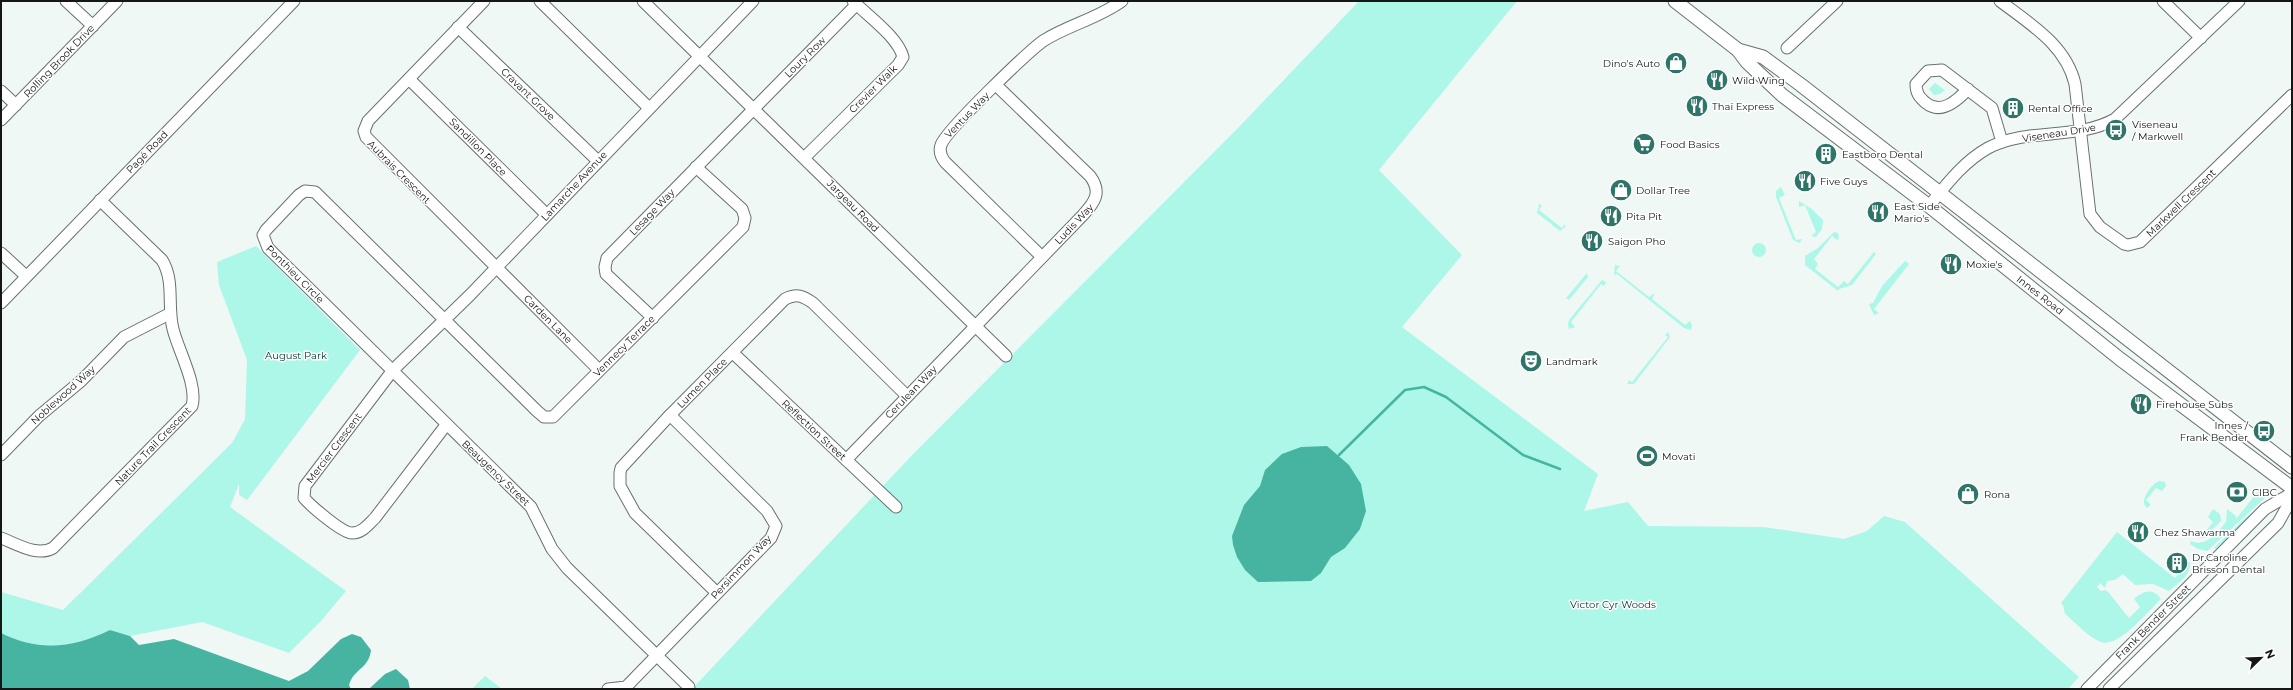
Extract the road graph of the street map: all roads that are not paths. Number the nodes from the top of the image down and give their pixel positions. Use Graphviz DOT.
graph roads {
  1 [pos="66,1"];
  2 [pos="117,1"];
  3 [pos="294,1"];
  4 [pos="484,1"];
  5 [pos="540,1"];
  6 [pos="643,1"];
  7 [pos="751,1"];
  8 [pos="1122,1"];
  9 [pos="1676,1"];
  10 [pos="1837,1"];
  11 [pos="2000,1"];
  12 [pos="2163,1"];
  13 [pos="2239,1"];
  14 [pos="855,3"];
  15 [pos="93,26"];
  16 [pos="458,27"];
  17 [pos="2201,38"];
  18 [pos="1787,48"];
  19 [pos="1738,50"];
  20 [pos="700,56"];
  21 [pos="409,79"];
  22 [pos="996,86"];
  23 [pos="1968,89"];
  24 [pos="1,91"];
  25 [pos="2292,95"];
  26 [pos="16,105"];
  27 [pos="648,107"];
  28 [pos="753,110"];
  29 [pos="1,120"];
  30 [pos="2081,131"];
  31 [pos="2002,142"];
  32 [pos="805,157"];
  33 [pos="598,161"];
  34 [pos="696,167"];
  35 [pos="1940,193"];
  36 [pos="100,200"];
  37 [pos="1928,206"];
  38 [pos="547,215"];
  39 [pos="1,253"];
  40 [pos="1042,257"];
  41 [pos="496,268"];
  42 [pos="26,276"];
  43 [pos="1,303"];
  44 [pos="169,314"];
  45 [pos="652,318"];
  46 [pos="445,320"];
  47 [pos="976,325"];
  48 [pos="733,353"];
  49 [pos="1006,356"];
  50 [pos="393,370"];
  51 [pos="599,370"];
  52 [pos="907,396"];
  53 [pos="670,416"];
  54 [pos="446,425"];
  55 [pos="1,455"];
  56 [pos="846,460"];
  57 [pos="2292,467"];
  58 [pos="2292,488"];
  59 [pos="2292,493"];
  60 [pos="2292,498"];
  61 [pos="896,507"];
  62 [pos="1,538"];
  63 [pos="718,593"];
  64 [pos="656,655"];
  65 [pos="689,687"];
  66 [pos="608,689"];
  67 [pos="2087,689"];
  68 [pos="2109,689"];
  1 -- 15 [label="street"];
  2 -- 15 [label="street, Rolling Brook Drive"];
  3 -- 36 [label="street, Pagé Road"];
  4 -- 16 [label="street, Aubrais Crescent"];
  5 -- 27 [label="street"];
  6 -- 20 [label="street, Jargeau Road"];
  7 -- 20 [label="street, Lamarche Avenue"];
  8 -- 22 [label="street, Ventus Way"];
  9 -- 19 [label="main road, Innes Road"];
  10 -- 18 [label="street"];
  11 -- 30 [label="street"];
  12 -- 17 [label="street"];
  13 -- 17 [label="street, Viseneau Drive"];
  14 -- 28 [label="street, Loury Row"];
  14 -- 32 [label="street, Crevier Walk"];
  15 -- 26 [label="street, Rolling Brook Drive"];
  16 -- 21 [label="street, Aubrais Crescent"];
  16 -- 33 [label="street, Cravant Grove"];
  17 -- 30 [label="street, Viseneau Drive"];
  19 -- 35 [label="main road, Innes Road"];
  19 -- 37 [label="main road, Innes Road"];
  20 -- 27 [label="street, Lamarche Avenue"];
  20 -- 28 [label="street, Jargeau Road"];
  21 -- 38 [label="street, Sandillon Place"];
  21 -- 41 [label="street, Aubrais Crescent"];
  22 -- 40 [label="street, Ludis Way"];
  22 -- 40 [label="street, Ventus Way"];
  23 -- 31 [label="street"];
  24 -- 26 [label="street"];
  25 -- 30 [label="street, Markwell Crescent"];
  26 -- 29 [label="street, Rolling Brook Drive"];
  27 -- 33 [label="street, Lamarche Avenue"];
  28 -- 32 [label="street, Jargeau Road"];
  28 -- 34 [label="street, Lesage Way"];
  30 -- 31 [label="street, Viseneau Drive"];
  31 -- 35 [label="street, Viseneau Drive"];
  32 -- 47 [label="street, Jargeau Road"];
  33 -- 38 [label="street, Lamarche Avenue"];
  34 -- 45 [label="street, Lesage Way"];
  34 -- 45 [label="street, Vennecy Terrace"];
  35 -- 37 [label="street, Viseneau Drive"];
  35 -- 57 [label="main road, Innes Road"];
  36 -- 42 [label="street, Pagé Road"];
  36 -- 44 [label="street, Nature Trail Crescent"];
  37 -- 58 [label="main road, Innes Road"];
  38 -- 41 [label="street, Lamarche Avenue"];
  39 -- 42 [label="street"];
  40 -- 47 [label="street, Ludis Way"];
  41 -- 46 [label="street, Lamarche Avenue"];
  41 -- 51 [label="street, Carden Lane"];
  42 -- 43 [label="street, Pagé Road"];
  44 -- 55 [label="street, Noblewood Way"];
  44 -- 62 [label="street, Nature Trail Crescent"];
  45 -- 51 [label="street, Vennecy Terrace"];
  46 -- 50 [label="street, Lamarche Avenue"];
  46 -- 50 [label="street, Ponthieu Circle"];
  46 -- 51 [label="street, Vennecy Terrace"];
  47 -- 49 [label="street, Jargeau Road"];
  47 -- 52 [label="street, Cerulean Way"];
  48 -- 52 [label="street, Lumen Place"];
  48 -- 53 [label="street, Lumen Place"];
  48 -- 56 [label="street, Reflection Street"];
  50 -- 54 [label="street, Beaugency Street"];
  50 -- 54 [label="street, Mercier Crescent"];
  52 -- 56 [label="street, Cerulean Way"];
  53 -- 63 [label="street, Lumen Place"];
  53 -- 63 [label="street, Persimmon Way"];
  54 -- 64 [label="street, Beaugency Street"];
  56 -- 61 [label="street, Reflection Street"];
  59 -- 67 [label="street, Frank Bender Street"];
  60 -- 68 [label="street, Frank Bender Street"];
  63 -- 64 [label="street, Persimmon Way"];
  64 -- 65 [label="street, Beaugency Street"];
  64 -- 66 [label="street, Persimmon Way"];
}
